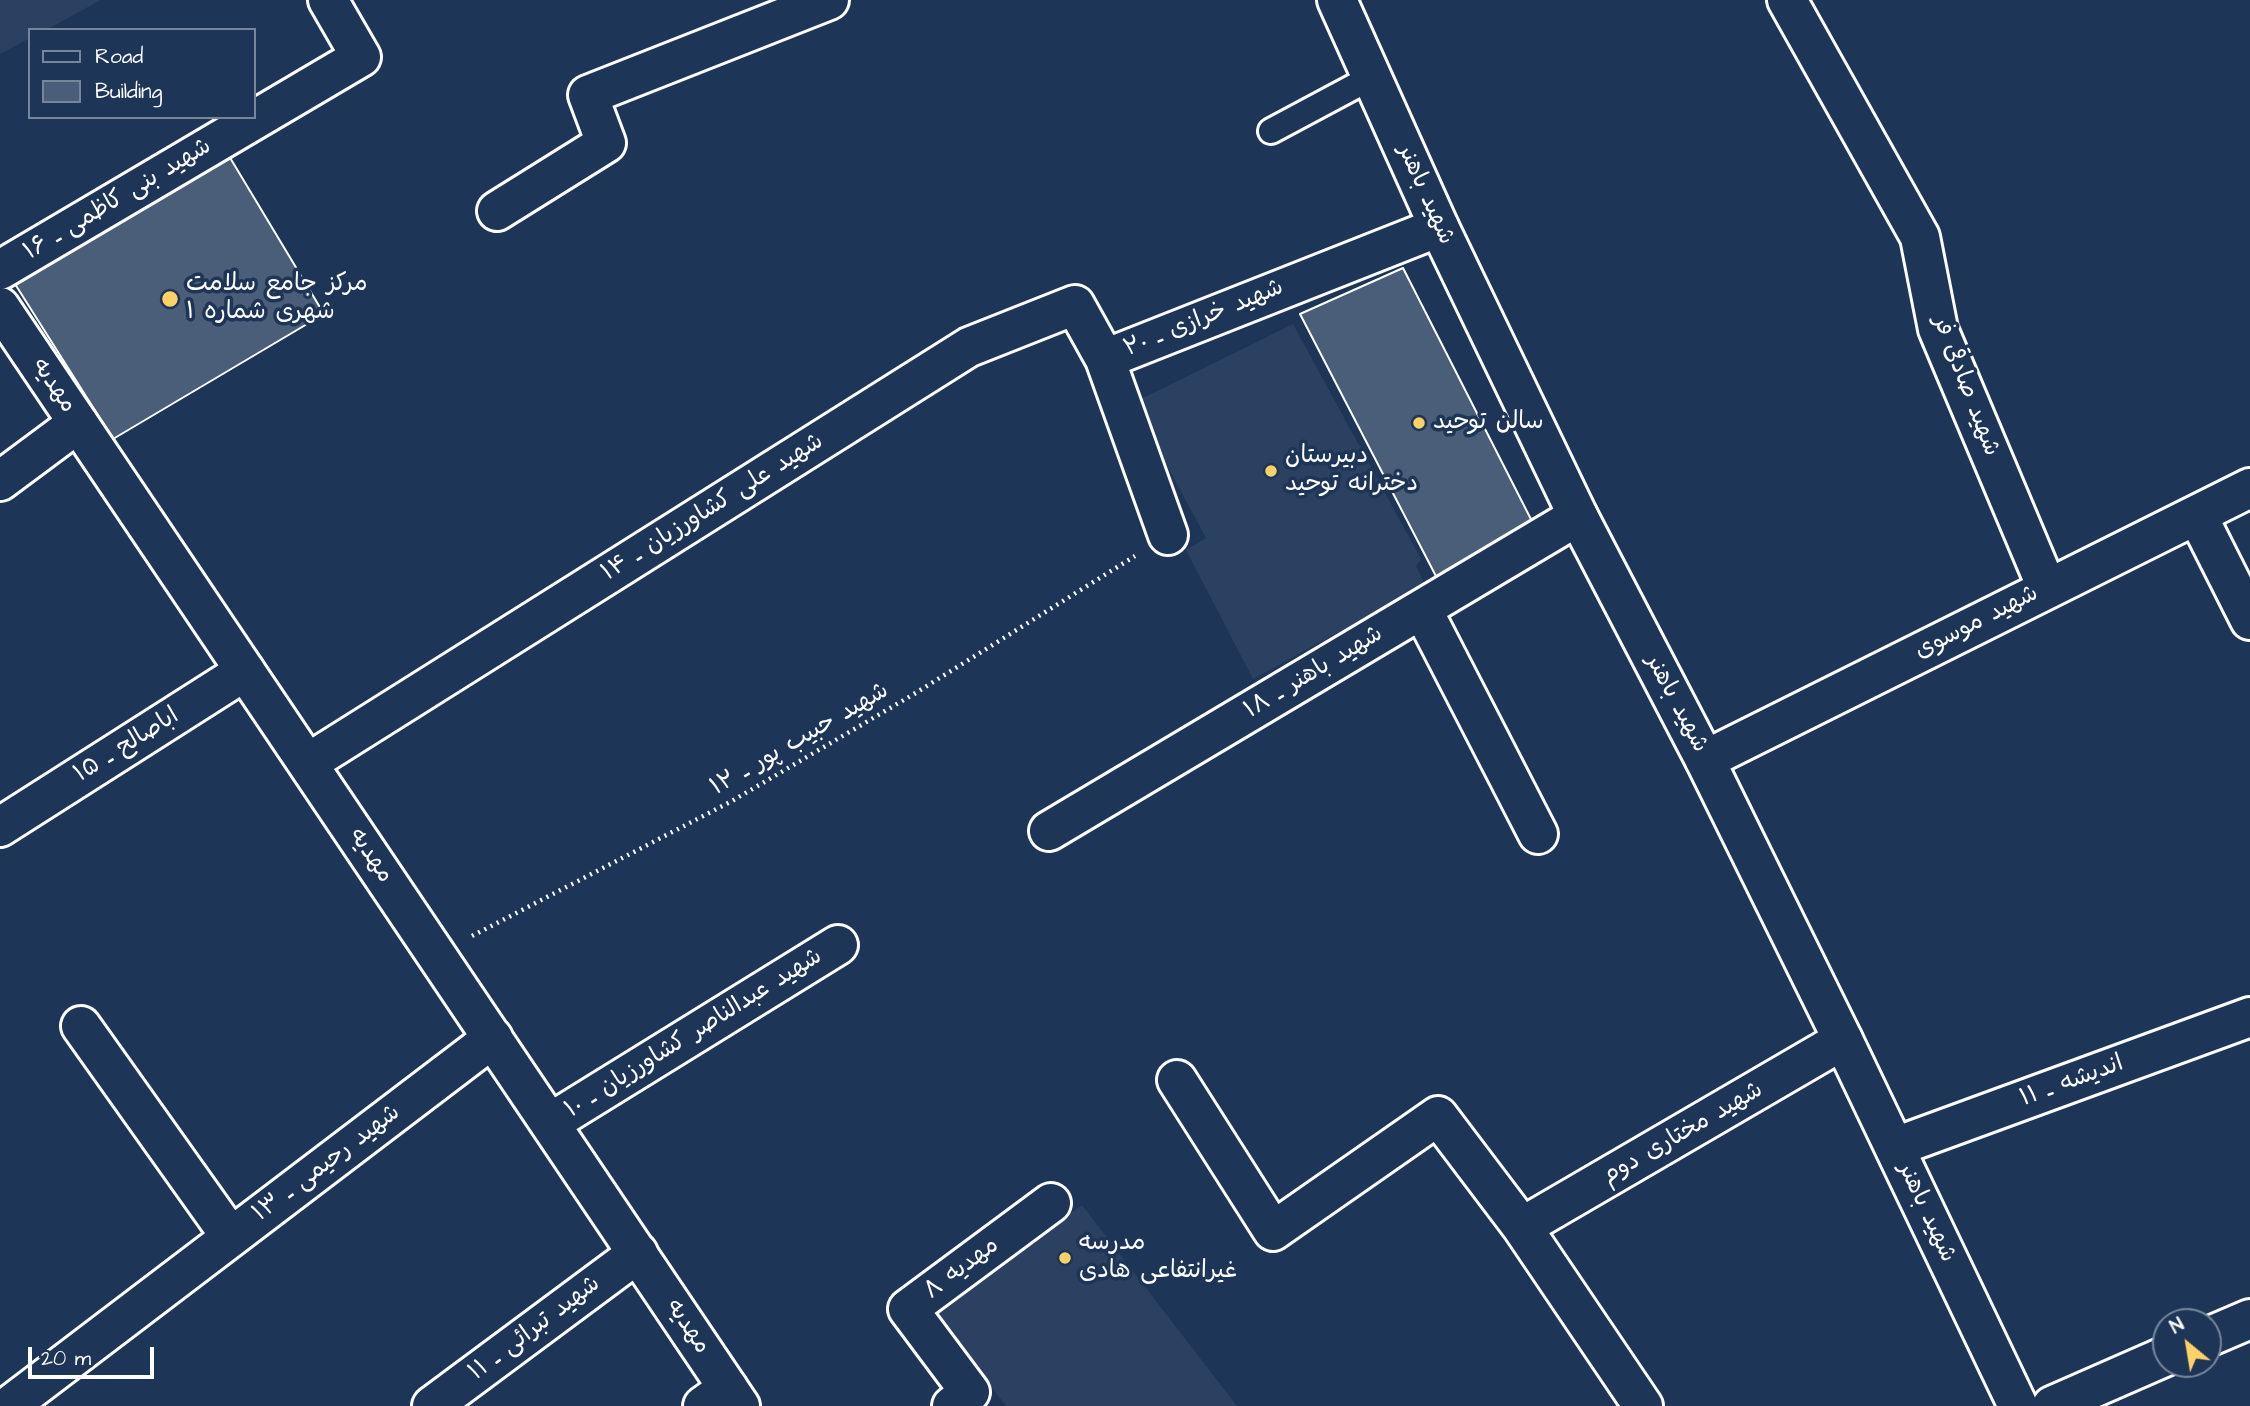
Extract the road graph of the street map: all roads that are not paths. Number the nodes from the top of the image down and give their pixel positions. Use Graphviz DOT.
graph roads {
  1 [pos="328,0"];
  2 [pos="829,0"];
  3 [pos="1337,0"];
  4 [pos="1787,0"];
  5 [pos="1372,77"];
  6 [pos="256,119"];
  7 [pos="256,119"];
  8 [pos="1271,131"];
  9 [pos="497,211"];
  10 [pos="1439,227"];
  11 [pos="0,270"];
  12 [pos="0,307"];
  13 [pos="1105,359"];
  14 [pos="78,423"];
  15 [pos="0,481"];
  16 [pos="2250,488"];
  17 [pos="2197,514"];
  18 [pos="1578,516"];
  19 [pos="1168,535"];
  20 [pos="2047,588"];
  21 [pos="1422,609"];
  22 [pos="2250,620"];
  23 [pos="245,671"];
  24 [pos="1705,760"];
  25 [pos="308,763"];
  26 [pos="4,824"];
  27 [pos="1049,831"];
  28 [pos="1538,834"];
  29 [pos="838,945"];
  30 [pos="2250,1017"];
  31 [pos="81,1026"];
  32 [pos="493,1038"];
  33 [pos="1843,1040"];
  34 [pos="1177,1080"];
  35 [pos="550,1123"];
  36 [pos="1895,1147"];
  37 [pos="1051,1203"];
  38 [pos="1522,1227"];
  39 [pos="231,1237"];
  40 [pos="638,1253"];
  41 [pos="2250,1320"];
  42 [pos="2222,1331"];
  43 [pos="2152,1364"];
  44 [pos="2093,1398"];
  45 [pos="724,1400"];
  46 [pos="9,1406"];
  47 [pos="432,1406"];
  48 [pos="952,1406"];
  49 [pos="1643,1406"];
  50 [pos="2018,1406"];
  51 [pos="2052,1406"];
  1 -- 6 [label="street, شهید بنی کاظمی ـ ۱۶"];
  2 -- 9 [label="street"];
  3 -- 5 [label="street, شهید باهنر"];
  4 -- 20 [label="street, شهید صادقی فر"];
  5 -- 8 [label="lane"];
  5 -- 10 [label="street, شهید باهنر"];
  7 -- 11 [label="street, شهید بنی کاظمی ـ ۱۶"];
  10 -- 13 [label="street, شهید خرازی ـ ۲۰"];
  10 -- 18 [label="street, شهید باهنر"];
  12 -- 14 [label="street, مهدیه"];
  13 -- 19 [label="street, شهید خرازی ـ ۲۰"];
  13 -- 25 [label="street, شهید علی کشاورزیان ـ ۱۴"];
  14 -- 15 [label="street"];
  14 -- 23 [label="street, مهدیه"];
  16 -- 17 [label="street, شهید موسوی"];
  17 -- 20 [label="street, شهید موسوی"];
  17 -- 22 [label="street"];
  18 -- 21 [label="street, شهید باهنر ـ ۱۸"];
  18 -- 24 [label="street, شهید باهنر"];
  20 -- 24 [label="street, شهید موسوی"];
  21 -- 27 [label="street, شهید باهنر ـ ۱۸"];
  21 -- 28 [label="street"];
  23 -- 25 [label="street, مهدیه"];
  23 -- 26 [label="street, اباصالح ـ ۱۵"];
  24 -- 33 [label="street, شهید باهنر"];
  25 -- 32 [label="street, مهدیه"];
  29 -- 35 [label="street, شهید عبدالناصر کشاورزیان ـ ۱۰"];
  30 -- 36 [label="street, اندیشه ـ ۱۱"];
  31 -- 39 [label="street"];
  32 -- 35 [label="street, مهدیه"];
  32 -- 39 [label="street, شهید رحیمی ـ ۱۳"];
  33 -- 36 [label="street, شهید باهنر"];
  33 -- 38 [label="street, شهید مختاری دوم"];
  34 -- 38 [label="street"];
  35 -- 40 [label="street, مهدیه"];
  36 -- 50 [label="street, شهید باهنر"];
  37 -- 48 [label="street, مهدیه ۸"];
  38 -- 49 [label="street"];
  39 -- 46 [label="street, شهید رحیمی ـ ۱۳"];
  40 -- 45 [label="street, مهدیه"];
  40 -- 47 [label="street, شهید تبرائی ـ ۱۱"];
  41 -- 42 [label="street"];
  43 -- 44 [label="street"];
  44 -- 51 [label="street"];
}
